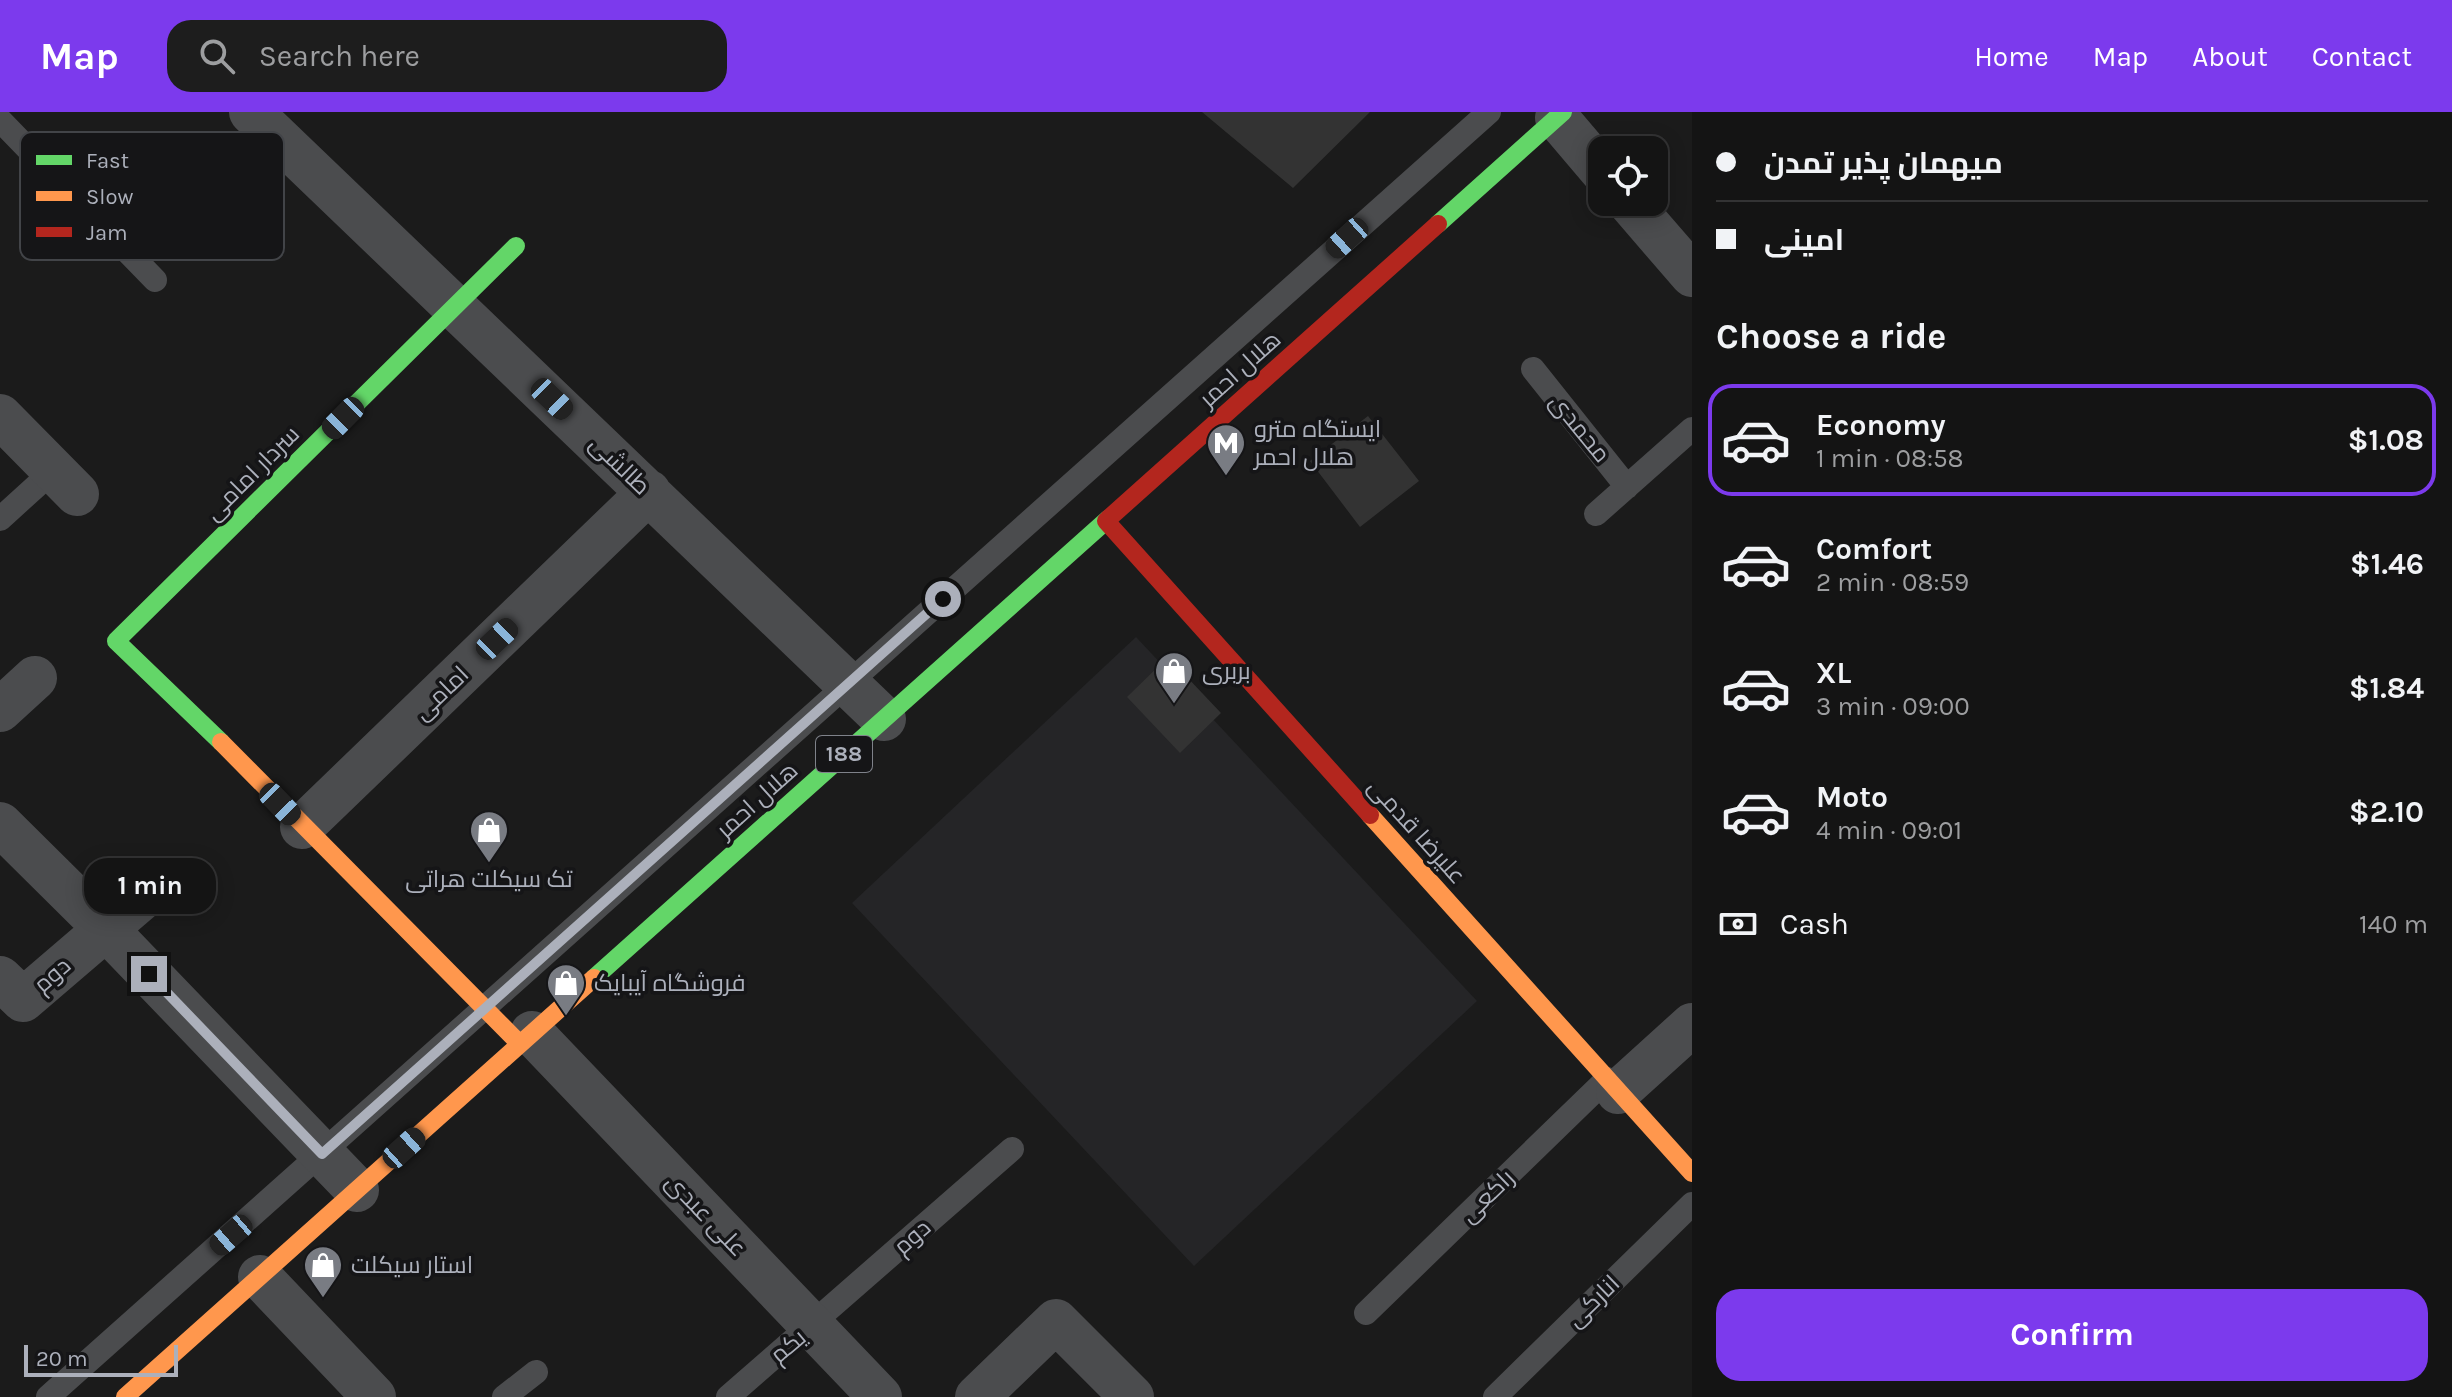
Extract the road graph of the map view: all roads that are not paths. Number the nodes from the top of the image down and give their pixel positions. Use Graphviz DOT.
graph roads {
  1 [pos="251,112"];
  2 [pos="1489,112"];
  3 [pos="1560,115"];
  4 [pos="0,120"];
  5 [pos="272,132"];
  6 [pos="20,141"];
  7 [pos="284,143"];
  8 [pos="1588,152"];
  9 [pos="1641,216"];
  10 [pos="516,246"];
  11 [pos="136,260"];
  12 [pos="1692,275"];
  13 [pos="155,280"];
  14 [pos="456,306"];
  15 [pos="1533,369"];
  16 [pos="0,416"];
  17 [pos="1692,429"];
  18 [pos="65,482"];
  19 [pos="1627,487"];
  20 [pos="649,492"];
  21 [pos="1596,514"];
  22 [pos="0,519"];
  23 [pos="1106,521"];
  24 [pos="35,678"];
  25 [pos="848,684"];
  26 [pos="0,710"];
  27 [pos="884,719"];
  28 [pos="0,824"];
  29 [pos="302,827"];
  30 [pos="163,880"];
  31 [pos="106,929"];
  32 [pos="8,1000"];
  33 [pos="485,1009"];
  34 [pos="1692,1025"];
  35 [pos="526,1039"];
  36 [pos="1613,1085"];
  37 [pos="1012,1149"];
  38 [pos="322,1154"];
  39 [pos="1692,1173"];
  40 [pos="357,1190"];
  41 [pos="1692,1204"];
  42 [pos="260,1277"];
  43 [pos="1366,1313"];
  44 [pos="812,1326"];
  45 [pos="536,1372"];
  46 [pos="48,1397"];
  47 [pos="125,1397"];
  48 [pos="374,1397"];
  49 [pos="504,1397"];
  50 [pos="728,1397"];
  51 [pos="880,1397"];
  52 [pos="977,1397"];
  53 [pos="1132,1397"];
  54 [pos="1495,1397"];
  1 -- 5 [label="street, طالشی"];
  2 -- 25 [label="lane"];
  3 -- 8 [label="street"];
  3 -- 23 [label="street, هلال احمر / 188"];
  4 -- 6 [label="lane"];
  7 -- 14 [label="street, طالشی"];
  9 -- 12 [label="street"];
  10 -- 14 [label="street, سردار امامی"];
  11 -- 13 [label="lane"];
  14 -- 20 [label="street, طالشی"];
  14 -- 29 [label="street, سردار امامی"];
  15 -- 19 [label="lane, محمدی"];
  16 -- 18 [label="street"];
  17 -- 19 [label="lane, محمدی"];
  18 -- 22 [label="lane"];
  19 -- 21 [label="lane, محمدی"];
  20 -- 25 [label="street, طالشی"];
  20 -- 29 [label="street, امامی"];
  23 -- 27 [label="street, هلال احمر / 188"];
  23 -- 36 [label="street, علیرضا قدمی"];
  24 -- 26 [label="street"];
  25 -- 27 [label="street, طالشی"];
  25 -- 33 [label="lane"];
  27 -- 35 [label="street, هلال احمر / 188"];
  28 -- 31 [label="street"];
  29 -- 33 [label="street"];
  30 -- 31 [label="street"];
  31 -- 32 [label="street, دوم"];
  31 -- 38 [label="street"];
  33 -- 35 [label="street"];
  33 -- 38 [label="lane"];
  34 -- 36 [label="street"];
  35 -- 40 [label="street, هلال احمر / 188"];
  35 -- 44 [label="street, علی عبدی"];
  36 -- 39 [label="street, علیرضا قدمی"];
  36 -- 43 [label="lane, راکعی"];
  37 -- 44 [label="lane, دوم"];
  38 -- 40 [label="street"];
  38 -- 46 [label="lane"];
  40 -- 42 [label="street, هلال احمر / 188"];
  41 -- 54 [label="lane, انارکی"];
  42 -- 47 [label="street, هلال احمر / 188"];
  42 -- 48 [label="street"];
  44 -- 50 [label="lane, یکم"];
  44 -- 51 [label="street, علی عبدی"];
  45 -- 49 [label="lane"];
  52 -- 53 [label="street"];
}
